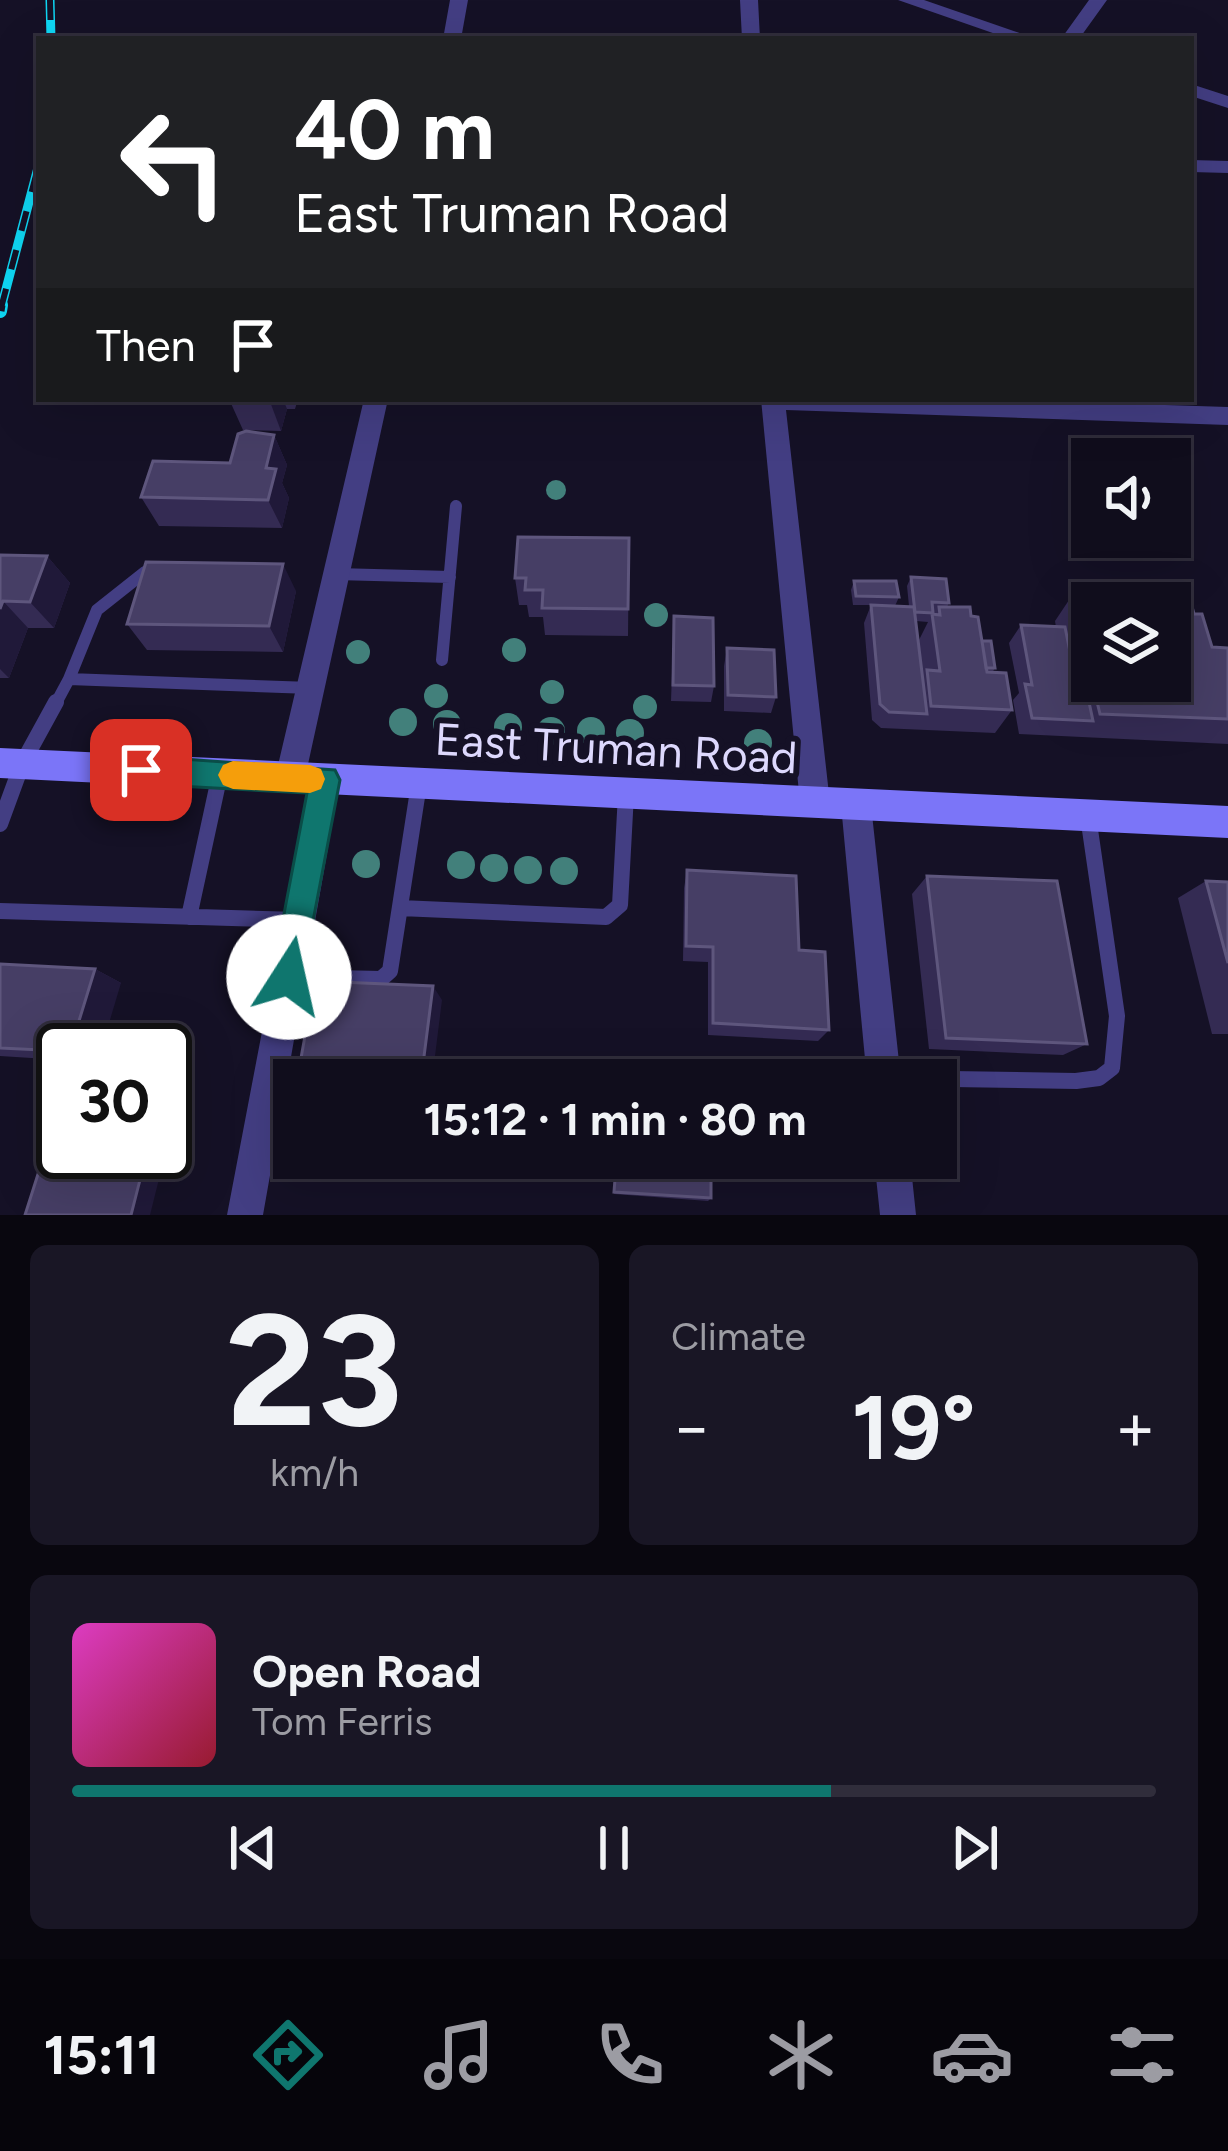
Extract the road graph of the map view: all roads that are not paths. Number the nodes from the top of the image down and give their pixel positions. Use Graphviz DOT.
graph roads {
  1 [pos="459,0"];
  2 [pos="749,0"];
  3 [pos="907,0"];
  4 [pos="1098,0"];
  5 [pos="453,36"];
  6 [pos="751,36"];
  7 [pos="1019,36"];
  8 [pos="1072,36"];
  9 [pos="1194,92"];
  10 [pos="1228,102"];
  11 [pos="1194,166"];
  12 [pos="1228,167"];
  13 [pos="375,402"];
  14 [pos="773,402"];
  15 [pos="830,402"];
  16 [pos="1228,416"];
  17 [pos="456,506"];
  18 [pos="145,572"];
  19 [pos="336,574"];
  20 [pos="450,577"];
  21 [pos="442,660"];
  22 [pos="69,679"];
  23 [pos="310,688"];
  24 [pos="11,764"];
  25 [pos="220,774"];
  26 [pos="308,779"];
  27 [pos="419,784"];
  28 [pos="626,794"];
  29 [pos="815,802"];
  30 [pos="856,805"];
  31 [pos="1088,815"];
  32 [pos="1228,822"];
  33 [pos="0,824"];
  34 [pos="400,908"];
  35 [pos="0,910"];
  36 [pos="189,916"];
  37 [pos="299,920"];
  38 [pos="289,977"];
  39 [pos="882,1059"];
  40 [pos="957,1080"];
  41 [pos="894,1179"];
  42 [pos="245,1215"];
  43 [pos="898,1215"];
  1 -- 5 [label="street"];
  2 -- 6 [label="street"];
  3 -- 7 [label="street"];
  4 -- 8 [label="street"];
  9 -- 10 [label="street"];
  11 -- 12 [label="street"];
  13 -- 19 [label="street"];
  14 -- 29 [label="street"];
  15 -- 16 [label="street"];
  17 -- 20 [label="lane"];
  18 -- 22 [label="lane"];
  19 -- 20 [label="lane"];
  19 -- 23 [label="street"];
  20 -- 21 [label="lane"];
  22 -- 23 [label="lane"];
  22 -- 24 [label="lane"];
  23 -- 26 [label="street"];
  24 -- 25 [label="main road, East Truman Road"];
  24 -- 33 [label="lane"];
  25 -- 26 [label="main road, East Truman Road"];
  25 -- 36 [label="lane"];
  26 -- 27 [label="main road, East Truman Road"];
  26 -- 37 [label="street"];
  27 -- 28 [label="main road, East Truman Road"];
  27 -- 34 [label="lane"];
  28 -- 29 [label="main road, East Truman Road"];
  28 -- 34 [label="lane"];
  29 -- 30 [label="main road, East Truman Road"];
  30 -- 31 [label="main road, East Truman Road"];
  30 -- 39 [label="street"];
  31 -- 32 [label="main road, East Truman Road"];
  31 -- 40 [label="lane"];
  34 -- 38 [label="lane"];
  35 -- 36 [label="lane"];
  36 -- 37 [label="lane"];
  37 -- 38 [label="street"];
  38 -- 42 [label="street"];
  41 -- 43 [label="street"];
}
